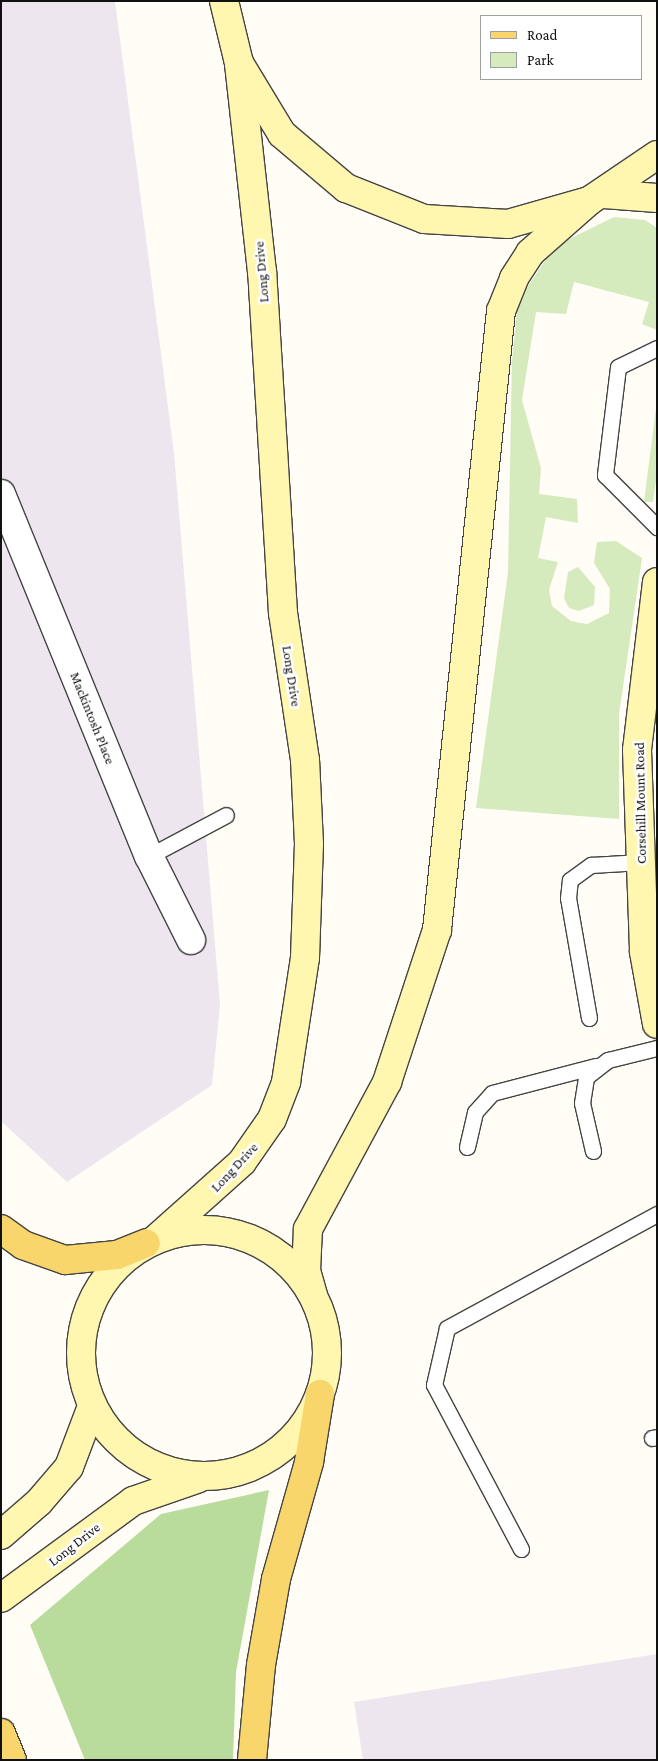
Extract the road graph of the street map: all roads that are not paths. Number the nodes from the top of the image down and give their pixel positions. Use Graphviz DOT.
graph roads {
  1 [pos="223,8"];
  2 [pos="239,63"];
  3 [pos="657,155"];
  4 [pos="596,198"];
  5 [pos="657,198"];
  6 [pos="657,348"];
  7 [pos="1,494"];
  8 [pos="657,527"];
  9 [pos="657,582"];
  10 [pos="226,815"];
  11 [pos="150,856"];
  12 [pos="641,862"];
  13 [pos="191,940"];
  14 [pos="651,955"];
  15 [pos="589,1018"];
  16 [pos="657,1024"];
  17 [pos="657,1048"];
  18 [pos="596,1066"];
  19 [pos="467,1147"];
  20 [pos="593,1151"];
  21 [pos="657,1214"];
  22 [pos="1,1229"];
  23 [pos="151,1241"];
  24 [pos="313,1296"];
  25 [pos="320,1394"];
  26 [pos="92,1406"];
  27 [pos="205,1476"];
  28 [pos="1,1534"];
  29 [pos="521,1549"];
  30 [pos="1,1598"];
  31 [pos="1,1733"];
  32 [pos="12,1760"];
  33 [pos="252,1760"];
  1 -- 2 [label="main road"];
  2 -- 4 [label="main road"];
  2 -- 23 [label="main road, Long Drive"];
  3 -- 4 [label="main road"];
  4 -- 5 [label="main road"];
  4 -- 24 [label="main road"];
  6 -- 8 [label="lane"];
  7 -- 11 [label="street, Mackintosh Place"];
  9 -- 12 [label="main road, Corsehill Mount Road"];
  10 -- 11 [label="lane"];
  11 -- 13 [label="street, Mackintosh Place"];
  12 -- 14 [label="main road, Corsehill Mount Road"];
  12 -- 15 [label="lane"];
  14 -- 16 [label="main road, Corsehill Mount Road"];
  17 -- 18 [label="lane"];
  18 -- 19 [label="lane"];
  18 -- 20 [label="lane"];
  21 -- 29 [label="lane"];
  22 -- 23 [label="main road"];
  23 -- 24 [label="main road"];
  23 -- 26 [label="main road, Long Drive"];
  24 -- 25 [label="main road"];
  25 -- 27 [label="main road"];
  25 -- 33 [label="main road"];
  26 -- 27 [label="main road"];
  26 -- 28 [label="main road"];
  27 -- 30 [label="main road, Long Drive"];
  31 -- 32 [label="main road"];
}
